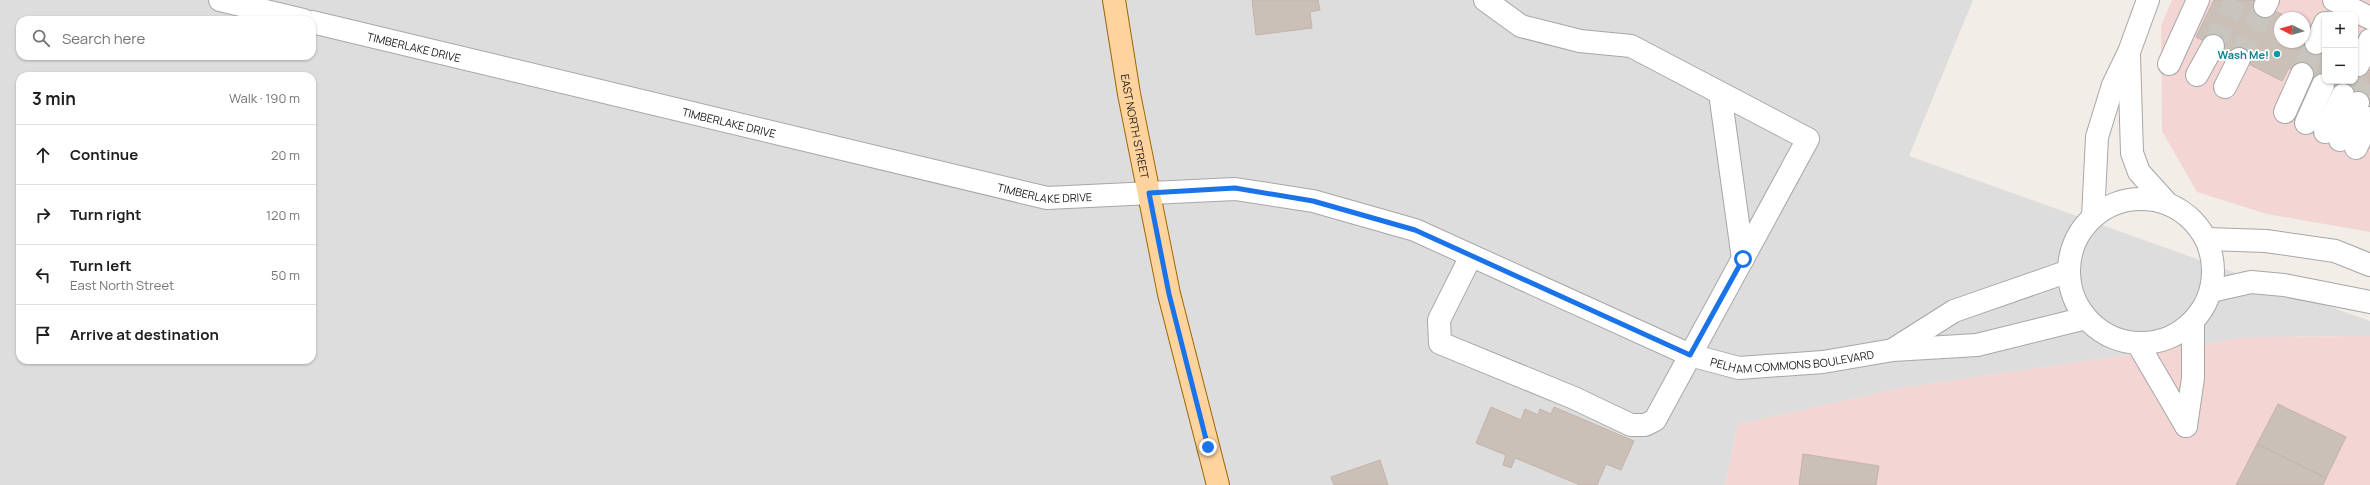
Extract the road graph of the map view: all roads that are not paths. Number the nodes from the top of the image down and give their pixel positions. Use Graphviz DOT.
graph roads {
  1 [pos="220,0"];
  2 [pos="1114,0"];
  3 [pos="1485,0"];
  4 [pos="2148,0"];
  5 [pos="2198,0"];
  6 [pos="2334,0"];
  7 [pos="2329,12"];
  8 [pos="2360,15"];
  9 [pos="286,16"];
  10 [pos="316,23"];
  11 [pos="2322,30"];
  12 [pos="2370,40"];
  13 [pos="2316,43"];
  14 [pos="2213,46"];
  15 [pos="2129,52"];
  16 [pos="2239,59"];
  17 [pos="2169,64"];
  18 [pos="2358,65"];
  19 [pos="2302,74"];
  20 [pos="2197,76"];
  21 [pos="2323,85"];
  22 [pos="2225,88"];
  23 [pos="1720,93"];
  24 [pos="2357,105"];
  25 [pos="2285,112"];
  26 [pos="2332,135"];
  27 [pos="1149,193"];
  28 [pos="2166,202"];
  29 [pos="2093,217"];
  30 [pos="2207,239"];
  31 [pos="1471,256"];
  32 [pos="1743,259"];
  33 [pos="2370,265"];
  34 [pos="2069,271"];
  35 [pos="2211,291"];
  36 [pos="2370,302"];
  37 [pos="2086,318"];
  38 [pos="2193,322"];
  39 [pos="2138,344"];
  40 [pos="1893,350"];
  41 [pos="1690,355"];
  42 [pos="1218,485"];
  1 -- 9 [label="street"];
  2 -- 27 [label="main road, EAST NORTH STREET"];
  3 -- 23 [label="street"];
  4 -- 15 [label="street"];
  5 -- 17 [label="street"];
  6 -- 7 [label="street"];
  6 -- 8 [label="street"];
  10 -- 27 [label="street, TIMBERLAKE DRIVE"];
  11 -- 13 [label="street"];
  12 -- 18 [label="street"];
  14 -- 20 [label="street"];
  15 -- 28 [label="street"];
  15 -- 29 [label="street"];
  16 -- 22 [label="street"];
  19 -- 25 [label="street"];
  21 -- 26 [label="street"];
  23 -- 32 [label="street"];
  23 -- 32 [label="street"];
  24 -- 26 [label="street"];
  24 -- 26 [label="street"];
  27 -- 31 [label="street, PELHAM COMMONS BOULEVARD"];
  27 -- 42 [label="main road, EAST NORTH STREET"];
  28 -- 29 [label="street"];
  28 -- 30 [label="street"];
  29 -- 34 [label="street"];
  30 -- 33 [label="street"];
  30 -- 35 [label="street"];
  31 -- 41 [label="street, PELHAM COMMONS BOULEVARD"];
  31 -- 41 [label="street"];
  32 -- 41 [label="street"];
  34 -- 37 [label="street"];
  34 -- 40 [label="street, PELHAM COMMONS BOULEVARD"];
  35 -- 36 [label="street"];
  35 -- 38 [label="street"];
  37 -- 39 [label="street"];
  37 -- 40 [label="street, PELHAM COMMONS BOULEVARD"];
  38 -- 39 [label="street"];
  38 -- 39 [label="street"];
  40 -- 41 [label="street, PELHAM COMMONS BOULEVARD"];
}
